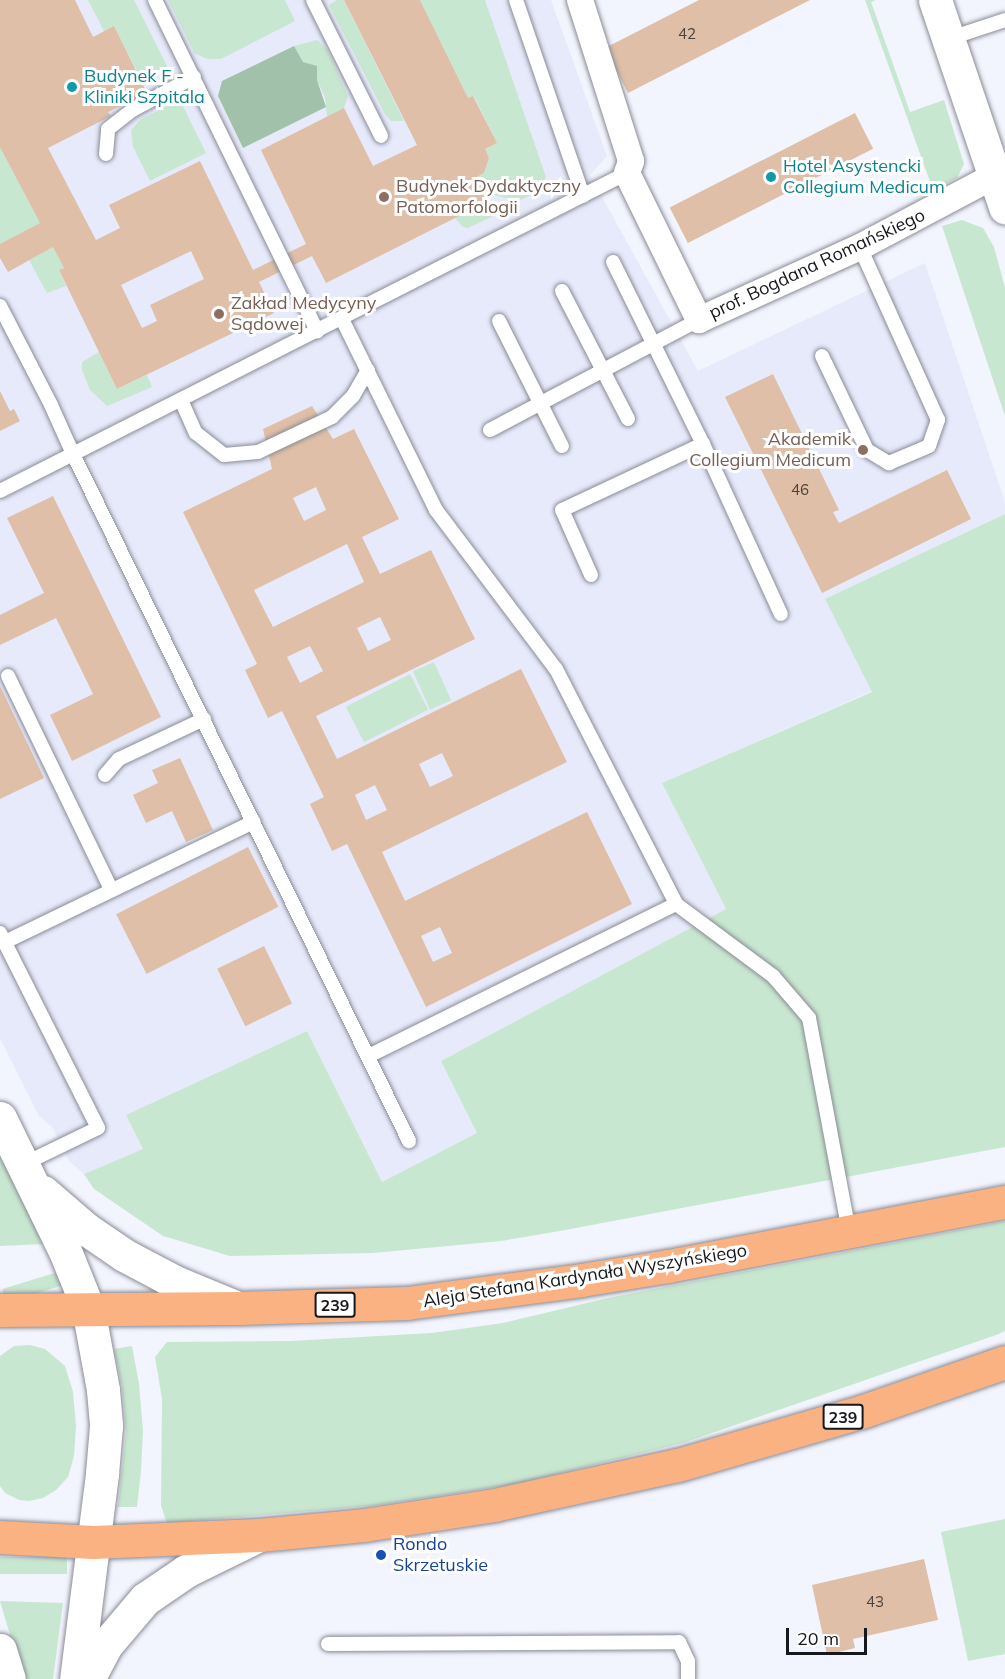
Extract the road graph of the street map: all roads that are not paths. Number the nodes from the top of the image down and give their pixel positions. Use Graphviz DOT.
graph roads {
  1 [pos="154,0"];
  2 [pos="313,0"];
  3 [pos="516,0"];
  4 [pos="580,0"];
  5 [pos="935,0"];
  6 [pos="1005,20"];
  7 [pos="948,39"];
  8 [pos="194,77"];
  9 [pos="381,136"];
  10 [pos="106,154"];
  11 [pos="629,167"];
  12 [pos="994,176"];
  13 [pos="583,196"];
  14 [pos="1005,207"];
  15 [pos="860,247"];
  16 [pos="613,262"];
  17 [pos="562,291"];
  18 [pos="0,306"];
  19 [pos="342,320"];
  20 [pos="699,320"];
  21 [pos="499,321"];
  22 [pos="317,331"];
  23 [pos="654,343"];
  24 [pos="822,356"];
  25 [pos="603,369"];
  26 [pos="368,370"];
  27 [pos="181,400"];
  28 [pos="540,402"];
  29 [pos="628,419"];
  30 [pos="490,430"];
  31 [pos="703,444"];
  32 [pos="562,446"];
  33 [pos="73,454"];
  34 [pos="0,491"];
  35 [pos="591,575"];
  36 [pos="781,614"];
  37 [pos="8,676"];
  38 [pos="204,719"];
  39 [pos="105,775"];
  40 [pos="253,822"];
  41 [pos="111,890"];
  42 [pos="676,904"];
  43 [pos="2,938"];
  44 [pos="369,1056"];
  45 [pos="0,1118"];
  46 [pos="409,1141"];
  47 [pos="29,1174"];
  48 [pos="1005,1202"];
  49 [pos="849,1233"];
  50 [pos="88,1308"];
  51 [pos="238,1308"];
  52 [pos="0,1310"];
  53 [pos="1005,1362"];
  54 [pos="259,1535"];
  55 [pos="0,1537"];
  56 [pos="93,1542"];
  57 [pos="328,1644"];
  58 [pos="0,1650"];
  59 [pos="9,1679"];
  60 [pos="76,1679"];
  61 [pos="88,1679"];
  62 [pos="688,1679"];
  1 -- 8 [label="lane"];
  2 -- 9 [label="lane"];
  3 -- 13 [label="lane"];
  4 -- 11 [label="street, prof. Bogdana Romańskiego"];
  5 -- 7 [label="street"];
  6 -- 7 [label="lane"];
  7 -- 12 [label="street"];
  8 -- 10 [label="lane"];
  8 -- 22 [label="lane"];
  11 -- 13 [label="lane"];
  11 -- 20 [label="street, prof. Bogdana Romańskiego"];
  12 -- 14 [label="street"];
  12 -- 15 [label="street, prof. Bogdana Romańskiego"];
  13 -- 19 [label="lane"];
  15 -- 20 [label="street, prof. Bogdana Romańskiego"];
  15 -- 24 [label="lane"];
  16 -- 23 [label="lane"];
  17 -- 25 [label="lane"];
  18 -- 33 [label="lane"];
  19 -- 22 [label="lane"];
  19 -- 26 [label="lane"];
  20 -- 23 [label="lane"];
  21 -- 28 [label="lane"];
  22 -- 27 [label="lane"];
  23 -- 25 [label="lane"];
  23 -- 31 [label="lane"];
  25 -- 28 [label="lane"];
  25 -- 29 [label="lane"];
  26 -- 27 [label="lane"];
  26 -- 42 [label="lane"];
  27 -- 33 [label="lane"];
  28 -- 30 [label="lane"];
  28 -- 32 [label="lane"];
  31 -- 35 [label="lane"];
  31 -- 36 [label="lane"];
  33 -- 34 [label="lane"];
  33 -- 38 [label="lane"];
  37 -- 41 [label="lane"];
  38 -- 39 [label="lane"];
  38 -- 40 [label="lane"];
  40 -- 41 [label="lane"];
  40 -- 44 [label="lane"];
  41 -- 43 [label="lane"];
  42 -- 44 [label="lane"];
  42 -- 49 [label="lane"];
  43 -- 47 [label="lane"];
  44 -- 46 [label="lane"];
  45 -- 47 [label="street"];
  47 -- 50 [label="street"];
  47 -- 51 [label="street"];
  48 -- 49 [label="main road, Aleja Stefana Kardynała Wyszyńskiego / 239"];
  49 -- 51 [label="main road, Aleja Stefana Kardynała Wyszyńskiego / 239"];
  50 -- 51 [label="main road, Aleja Stefana Kardynała Wyszyńskiego / 239"];
  50 -- 52 [label="main road, 239"];
  50 -- 56 [label="street"];
  53 -- 54 [label="main road, 239"];
  54 -- 56 [label="main road, 239"];
  54 -- 61 [label="street"];
  55 -- 56 [label="main road, 239"];
  56 -- 60 [label="street"];
  57 -- 62 [label="lane"];
  58 -- 59 [label="street"];
}
